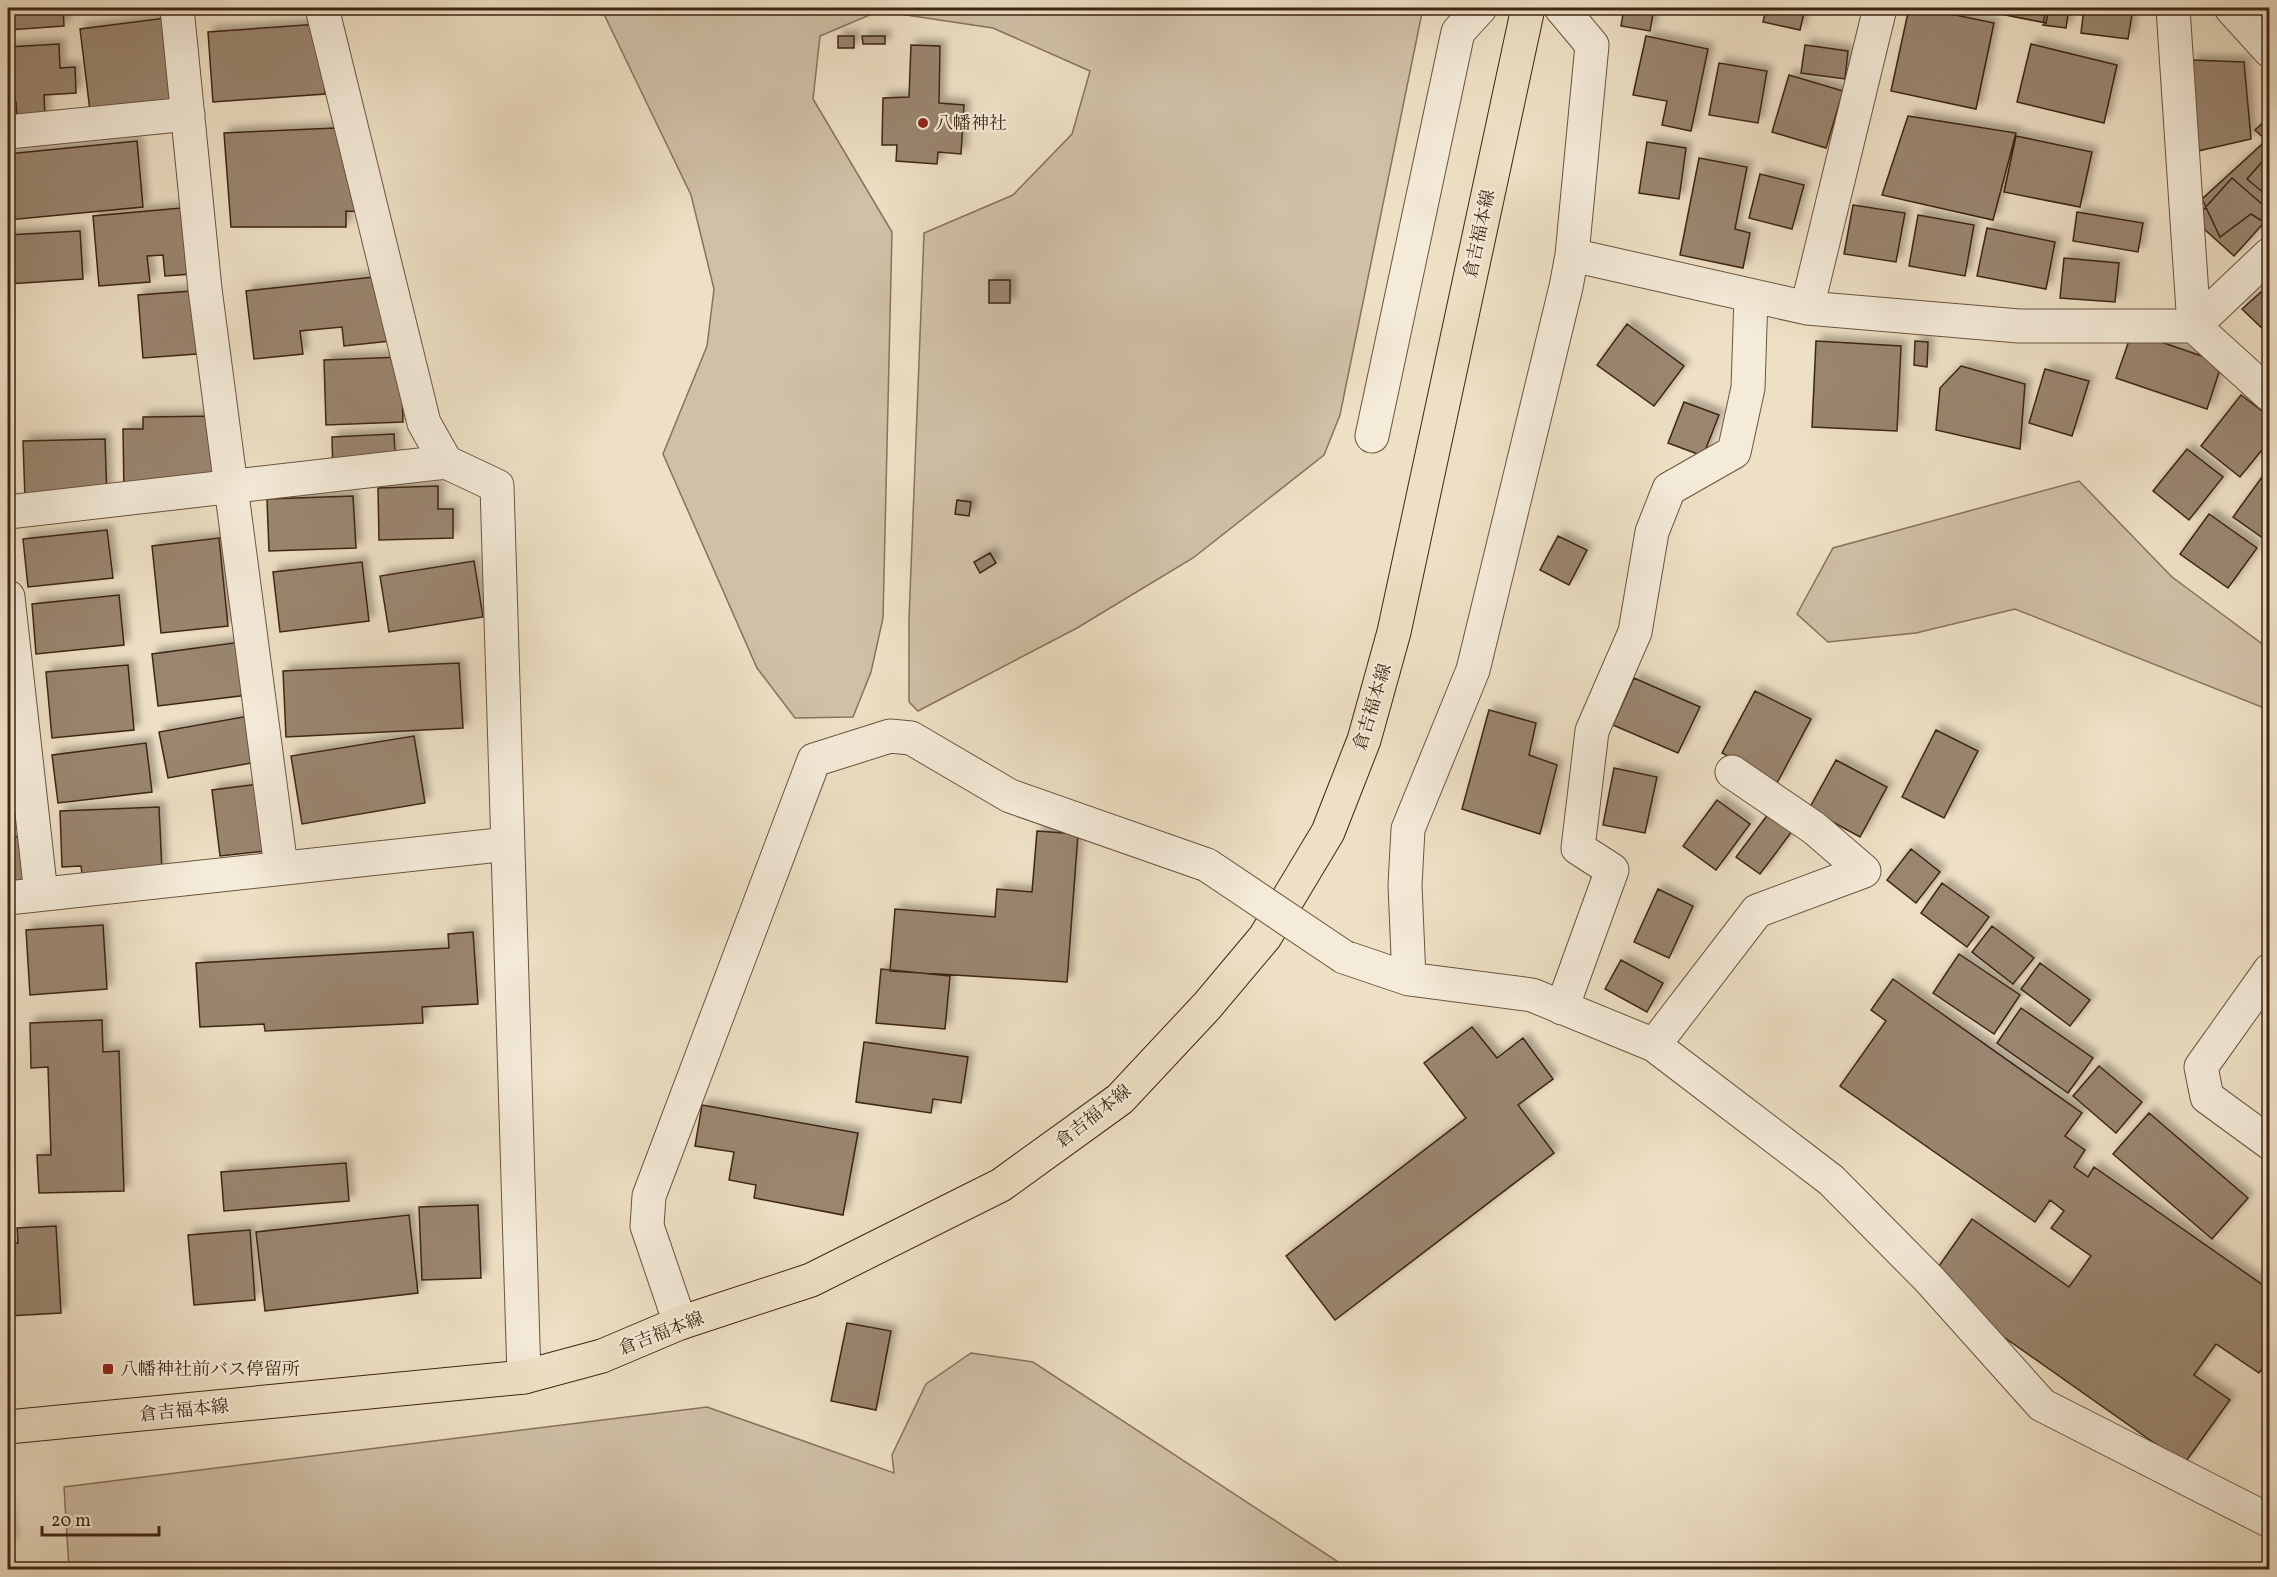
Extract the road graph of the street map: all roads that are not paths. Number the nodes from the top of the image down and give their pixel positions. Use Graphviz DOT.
graph roads {
  1 [pos="177,8"];
  2 [pos="322,8"];
  3 [pos="1480,8"];
  4 [pos="1528,8"];
  5 [pos="1561,8"];
  6 [pos="1880,8"];
  7 [pos="2173,8"];
  8 [pos="2231,8"];
  9 [pos="2270,51"];
  10 [pos="188,114"];
  11 [pos="8,132"];
  12 [pos="2270,254"];
  13 [pos="1572,255"];
  14 [pos="1751,296"];
  15 [pos="1807,308"];
  16 [pos="2194,326"];
  17 [pos="2270,395"];
  18 [pos="1371,436"];
  19 [pos="446,462"];
  20 [pos="230,486"];
  21 [pos="8,512"];
  22 [pos="8,597"];
  23 [pos="1732,772"];
  24 [pos="508,844"];
  25 [pos="282,867"];
  26 [pos="41,894"];
  27 [pos="8,898"];
  28 [pos="2270,970"];
  29 [pos="1409,979"];
  30 [pos="1562,1008"];
  31 [pos="1654,1046"];
  32 [pos="2270,1143"];
  33 [pos="680,1323"];
  34 [pos="524,1377"];
  35 [pos="8,1427"];
  36 [pos="2270,1521"];
  1 -- 10 [label="street"];
  2 -- 19 [label="street"];
  3 -- 18 [label="street"];
  4 -- 33 [label="main road, 倉吉福本線"];
  5 -- 13 [label="street"];
  6 -- 15 [label="street"];
  7 -- 16 [label="street"];
  8 -- 9 [label="street"];
  10 -- 11 [label="street"];
  10 -- 20 [label="street"];
  12 -- 16 [label="street"];
  13 -- 14 [label="street"];
  13 -- 29 [label="street"];
  14 -- 15 [label="street"];
  14 -- 30 [label="street"];
  15 -- 16 [label="street"];
  16 -- 17 [label="street"];
  19 -- 20 [label="street"];
  19 -- 24 [label="street"];
  20 -- 21 [label="street"];
  20 -- 25 [label="street"];
  22 -- 26 [label="street"];
  23 -- 31 [label="street"];
  24 -- 25 [label="street"];
  24 -- 34 [label="street"];
  25 -- 26 [label="street"];
  26 -- 27 [label="street"];
  28 -- 32 [label="street"];
  29 -- 30 [label="street"];
  29 -- 33 [label="street, bridge"];
  30 -- 31 [label="street"];
  31 -- 36 [label="street"];
  33 -- 34 [label="main road, 倉吉福本線"];
  34 -- 35 [label="main road, 倉吉福本線"];
}
